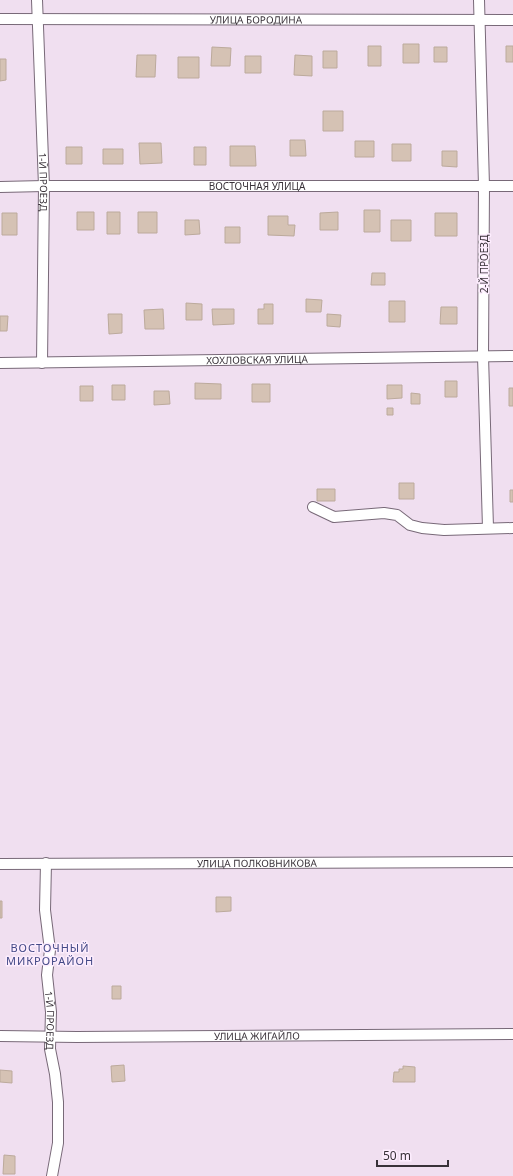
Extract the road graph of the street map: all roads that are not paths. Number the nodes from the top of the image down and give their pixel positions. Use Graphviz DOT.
graph roads {
  1 [pos="37,0"];
  2 [pos="479,0"];
  3 [pos="0,18"];
  4 [pos="38,18"];
  5 [pos="480,20"];
  6 [pos="513,20"];
  7 [pos="44,186"];
  8 [pos="484,186"];
  9 [pos="513,186"];
  10 [pos="0,187"];
  11 [pos="483,356"];
  12 [pos="513,356"];
  13 [pos="0,363"];
  14 [pos="42,363"];
  15 [pos="313,507"];
  16 [pos="488,528"];
  17 [pos="513,528"];
  18 [pos="513,862"];
  19 [pos="46,863"];
  20 [pos="0,864"];
  21 [pos="513,1034"];
  22 [pos="0,1036"];
  23 [pos="50,1037"];
  24 [pos="52,1176"];
  1 -- 4 [label="street, 1-Й ПРОЕЗД"];
  2 -- 5 [label="street, 2-Й ПРОЕЗД"];
  3 -- 4 [label="street, УЛИЦА БОРОДИНА"];
  4 -- 5 [label="street, УЛИЦА БОРОДИНА"];
  4 -- 7 [label="street, 1-Й ПРОЕЗД"];
  5 -- 6 [label="street, УЛИЦА БОРОДИНА"];
  5 -- 8 [label="street, 2-Й ПРОЕЗД"];
  7 -- 8 [label="street, ВОСТОЧНАЯ УЛИЦА"];
  7 -- 10 [label="street, ВОСТОЧНАЯ УЛИЦА"];
  7 -- 14 [label="street, 1-Й ПРОЕЗД"];
  8 -- 9 [label="street, ВОСТОЧНАЯ УЛИЦА"];
  8 -- 11 [label="street, 2-Й ПРОЕЗД"];
  11 -- 12 [label="street, ХОХЛОВСКАЯ УЛИЦА"];
  11 -- 14 [label="street, ХОХЛОВСКАЯ УЛИЦА"];
  11 -- 16 [label="street, 2-Й ПРОЕЗД"];
  13 -- 14 [label="street, ХОХЛОВСКАЯ УЛИЦА"];
  15 -- 16 [label="street"];
  16 -- 17 [label="street"];
  18 -- 19 [label="street, УЛИЦА ПОЛКОВНИКОВА"];
  19 -- 20 [label="street, УЛИЦА ПОЛКОВНИКОВА"];
  19 -- 23 [label="street, 1-Й ПРОЕЗД"];
  21 -- 23 [label="street, УЛИЦА ЖИГАЙЛО"];
  22 -- 23 [label="street, УЛИЦА ЖИГАЙЛО"];
  23 -- 24 [label="street, 1-Й ПРОЕЗД"];
}
